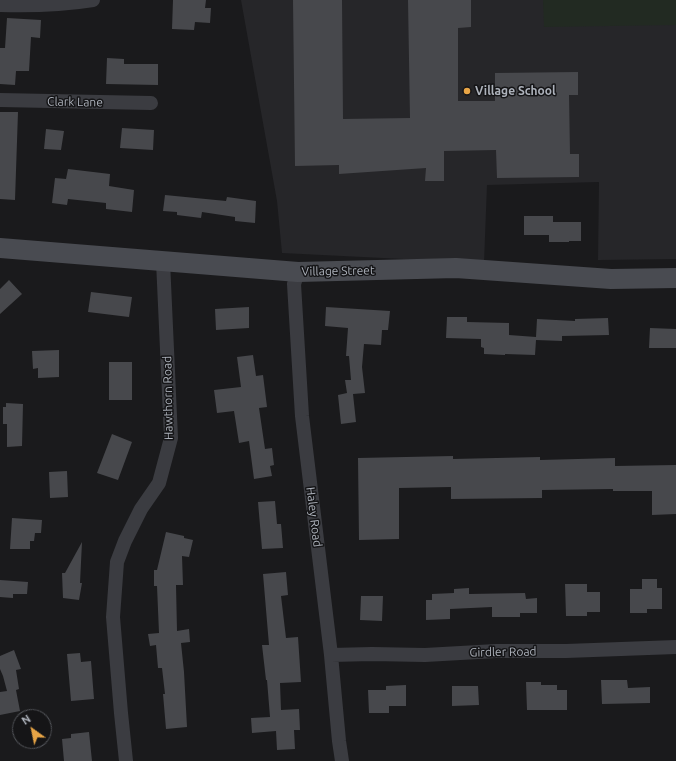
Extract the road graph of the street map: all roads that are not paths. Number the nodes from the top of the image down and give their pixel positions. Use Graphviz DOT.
graph roads {
  1 [pos="93,0"];
  2 [pos="0,5"];
  3 [pos="0,100"];
  4 [pos="151,103"];
  5 [pos="0,248"];
  6 [pos="163,261"];
  7 [pos="298,272"];
  8 [pos="676,278"];
  9 [pos="676,647"];
  10 [pos="331,655"];
  11 [pos="126,761"];
  12 [pos="342,761"];
  1 -- 2 [label="street"];
  3 -- 4 [label="street, Clark Lane"];
  5 -- 6 [label="main road, Village Street"];
  6 -- 7 [label="main road, Village Street"];
  6 -- 11 [label="street, Hawthorn Road"];
  7 -- 8 [label="main road, Village Street"];
  7 -- 10 [label="street, Haley Road"];
  9 -- 10 [label="street, Girdler Road"];
  10 -- 12 [label="street, Haley Road"];
}
